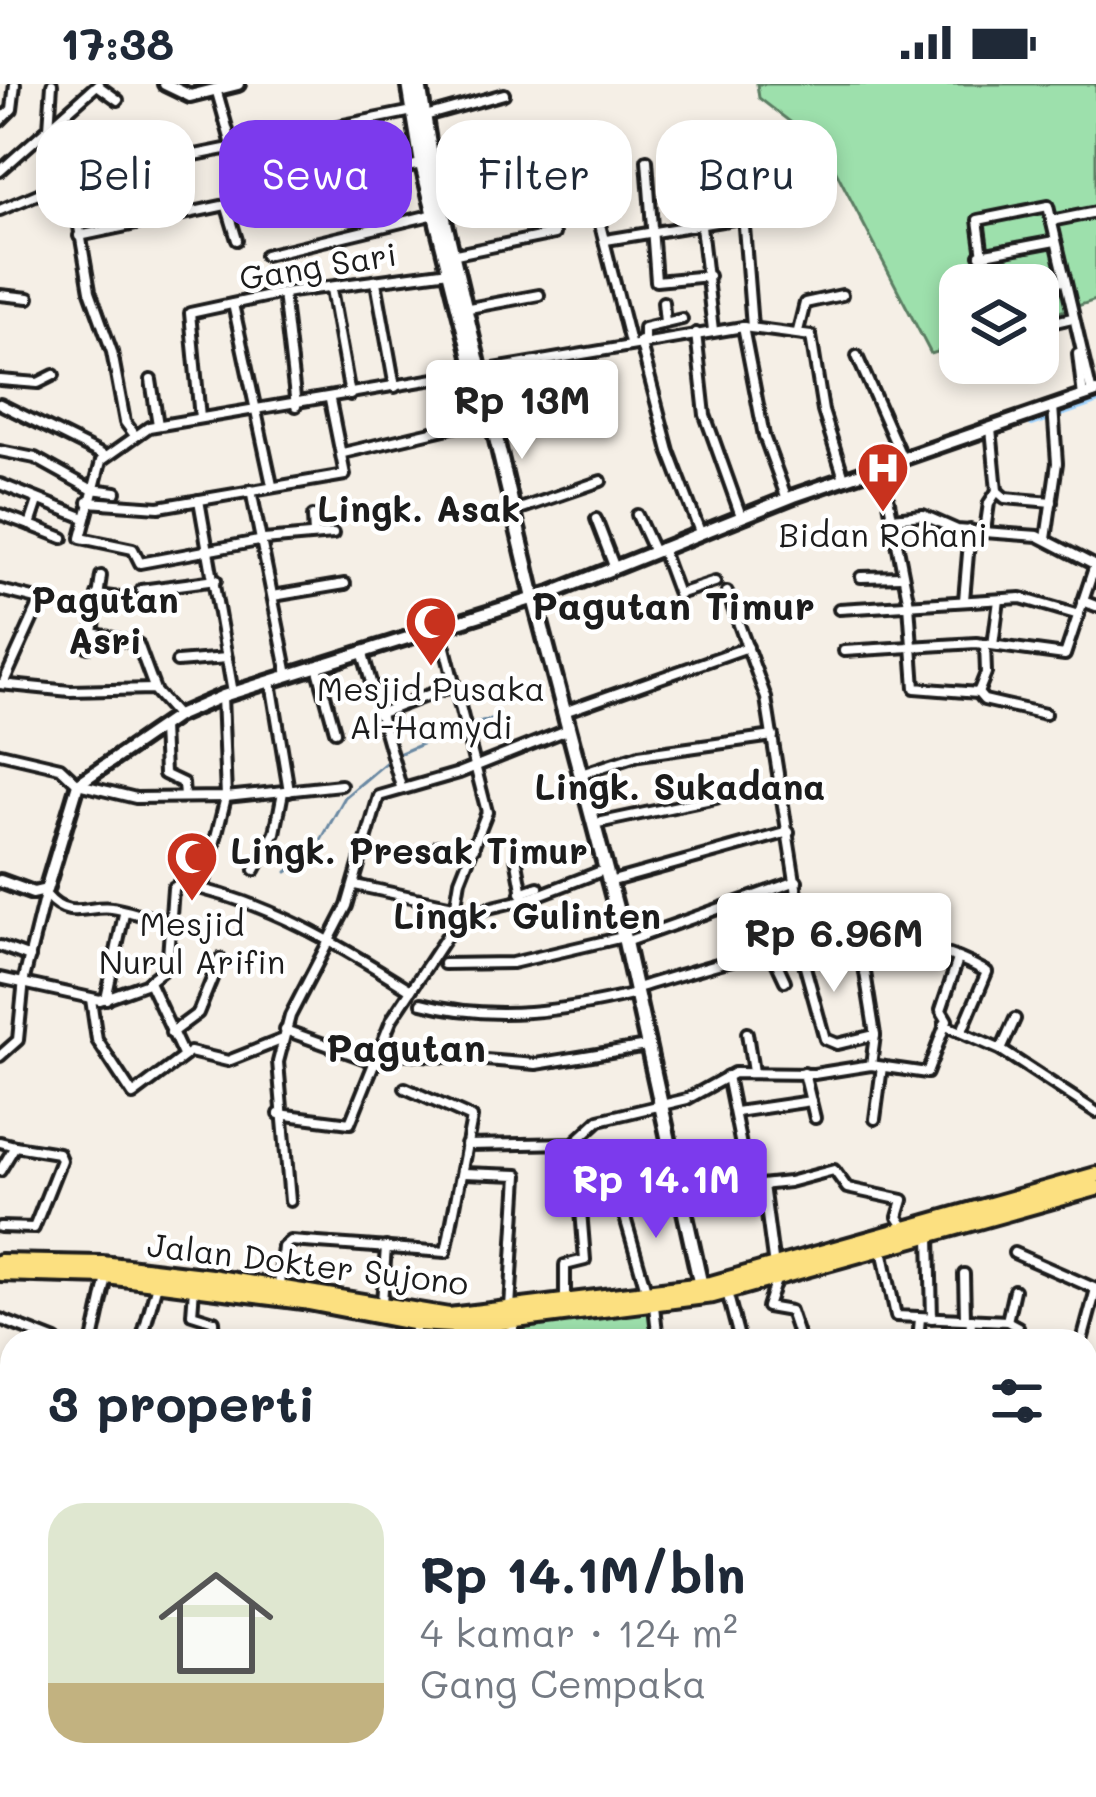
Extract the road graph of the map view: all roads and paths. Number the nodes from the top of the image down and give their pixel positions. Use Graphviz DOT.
graph roads {
  1 [pos="15,84"];
  2 [pos="52,84"];
  3 [pos="238,84"];
  4 [pos="409,84"];
  5 [pos="419,84"];
  6 [pos="99,85"];
  7 [pos="169,85"];
  8 [pos="217,92"];
  9 [pos="505,94"];
  10 [pos="118,100"];
  11 [pos="418,114"];
  12 [pos="50,120"];
  13 [pos="58,120"];
  14 [pos="225,120"];
  15 [pos="384,120"];
  16 [pos="0,121"];
  17 [pos="36,139"];
  18 [pos="647,160"];
  19 [pos="422,164"];
  20 [pos="412,166"];
  21 [pos="0,171"];
  22 [pos="36,195"];
  23 [pos="436,199"];
  24 [pos="436,202"];
  25 [pos="219,209"];
  26 [pos="436,209"];
  27 [pos="0,210"];
  28 [pos="1096,212"];
  29 [pos="1052,220"];
  30 [pos="78,228"];
  31 [pos="233,228"];
  32 [pos="444,228"];
  33 [pos="603,228"];
  34 [pos="672,228"];
  35 [pos="700,228"];
  36 [pos="746,228"];
  37 [pos="651,231"];
  38 [pos="554,234"];
  39 [pos="79,236"];
  40 [pos="237,240"];
  41 [pos="606,240"];
  42 [pos="1055,241"];
  43 [pos="450,245"];
  44 [pos="266,255"];
  45 [pos="980,255"];
  46 [pos="982,264"];
  47 [pos="449,271"];
  48 [pos="709,276"];
  49 [pos="1063,281"];
  50 [pos="1059,282"];
  51 [pos="376,283"];
  52 [pos="331,289"];
  53 [pos="283,293"];
  54 [pos="0,295"];
  55 [pos="539,295"];
  56 [pos="842,295"];
  57 [pos="28,298"];
  58 [pos="663,302"];
  59 [pos="233,304"];
  60 [pos="469,308"];
  61 [pos="1072,318"];
  62 [pos="682,319"];
  63 [pos="1059,321"];
  64 [pos="665,322"];
  65 [pos="748,327"];
  66 [pos="713,330"];
  67 [pos="798,331"];
  68 [pos="695,333"];
  69 [pos="638,342"];
  70 [pos="857,356"];
  71 [pos="480,373"];
  72 [pos="54,375"];
  73 [pos="0,380"];
  74 [pos="152,380"];
  75 [pos="395,386"];
  76 [pos="1090,394"];
  77 [pos="350,395"];
  78 [pos="330,400"];
  79 [pos="0,404"];
  80 [pos="296,406"];
  81 [pos="254,411"];
  82 [pos="1054,413"];
  83 [pos="200,418"];
  84 [pos="487,419"];
  85 [pos="158,424"];
  86 [pos="991,428"];
  87 [pos="134,434"];
  88 [pos="2,452"];
  89 [pos="343,453"];
  90 [pos="105,456"];
  91 [pos="902,458"];
  92 [pos="882,466"];
  93 [pos="844,480"];
  94 [pos="601,482"];
  95 [pos="0,484"];
  96 [pos="272,485"];
  97 [pos="91,489"];
  98 [pos="251,490"];
  99 [pos="997,491"];
  100 [pos="116,492"];
  101 [pos="199,499"];
  102 [pos="787,499"];
  103 [pos="38,501"];
  104 [pos="88,502"];
  105 [pos="1052,502"];
  106 [pos="513,511"];
  107 [pos="0,514"];
  108 [pos="637,515"];
  109 [pos="313,516"];
  110 [pos="741,516"];
  111 [pos="892,518"];
  112 [pos="596,519"];
  113 [pos="84,521"];
  114 [pos="29,525"];
  115 [pos="970,530"];
  116 [pos="985,531"];
  117 [pos="700,532"];
  118 [pos="314,535"];
  119 [pos="333,535"];
  120 [pos="63,538"];
  121 [pos="1046,539"];
  122 [pos="264,540"];
  123 [pos="657,548"];
  124 [pos="212,551"];
  125 [pos="614,566"];
  126 [pos="1095,566"];
  127 [pos="101,576"];
  128 [pos="904,576"];
  129 [pos="861,577"];
  130 [pos="216,580"];
  131 [pos="715,582"];
  132 [pos="345,584"];
  133 [pos="0,590"];
  134 [pos="141,590"];
  135 [pos="727,592"];
  136 [pos="98,595"];
  137 [pos="273,596"];
  138 [pos="534,598"];
  139 [pos="128,599"];
  140 [pos="999,599"];
  141 [pos="964,600"];
  142 [pos="1083,602"];
  143 [pos="910,604"];
  144 [pos="1096,606"];
  145 [pos="839,609"];
  146 [pos="1079,615"];
  147 [pos="440,626"];
  148 [pos="93,633"];
  149 [pos="989,644"];
  150 [pos="88,647"];
  151 [pos="748,647"];
  152 [pos="912,647"];
  153 [pos="362,650"];
  154 [pos="844,651"];
  155 [pos="227,658"];
  156 [pos="177,662"];
  157 [pos="317,666"];
  158 [pos="288,675"];
  159 [pos="271,682"];
  160 [pos="2,684"];
  161 [pos="452,686"];
  162 [pos="155,690"];
  163 [pos="978,693"];
  164 [pos="228,695"];
  165 [pos="564,712"];
  166 [pos="377,714"];
  167 [pos="1046,714"];
  168 [pos="177,716"];
  169 [pos="162,727"];
  170 [pos="569,729"];
  171 [pos="335,731"];
  172 [pos="773,736"];
  173 [pos="0,753"];
  174 [pos="476,766"];
  175 [pos="580,774"];
  176 [pos="78,784"];
  177 [pos="340,784"];
  178 [pos="401,788"];
  179 [pos="286,791"];
  180 [pos="184,796"];
  181 [pos="226,797"];
  182 [pos="716,798"];
  183 [pos="592,824"];
  184 [pos="789,832"];
  185 [pos="438,846"];
  186 [pos="475,848"];
  187 [pos="528,852"];
  188 [pos="255,870"];
  189 [pos="606,876"];
  190 [pos="0,881"];
  191 [pos="797,881"];
  192 [pos="355,884"];
  193 [pos="538,886"];
  194 [pos="203,889"];
  195 [pos="46,892"];
  196 [pos="523,897"];
  197 [pos="458,907"];
  198 [pos="476,911"];
  199 [pos="124,914"];
  200 [pos="171,921"];
  201 [pos="332,940"];
  202 [pos="624,940"];
  203 [pos="860,941"];
  204 [pos="802,945"];
  205 [pos="0,946"];
  206 [pos="773,956"];
  207 [pos="30,957"];
  208 [pos="220,958"];
  209 [pos="957,962"];
  210 [pos="445,964"];
  211 [pos="0,978"];
  212 [pos="24,980"];
  213 [pos="785,980"];
  214 [pos="149,982"];
  215 [pos="411,990"];
  216 [pos="636,992"];
  217 [pos="91,999"];
  218 [pos="106,999"];
  219 [pos="422,1003"];
  220 [pos="1015,1018"];
  221 [pos="944,1025"];
  222 [pos="962,1031"];
  223 [pos="171,1033"];
  224 [pos="747,1033"];
  225 [pos="284,1034"];
  226 [pos="875,1035"];
  227 [pos="647,1046"];
  228 [pos="1001,1050"];
  229 [pos="398,1053"];
  230 [pos="183,1054"];
  231 [pos="0,1056"];
  232 [pos="377,1063"];
  233 [pos="876,1066"];
  234 [pos="753,1072"];
  235 [pos="804,1073"];
  236 [pos="727,1076"];
  237 [pos="405,1088"];
  238 [pos="811,1100"];
  239 [pos="661,1108"];
  240 [pos="736,1112"];
  241 [pos="1096,1112"];
  242 [pos="279,1114"];
  243 [pos="815,1118"];
  244 [pos="875,1119"];
  245 [pos="7,1144"];
  246 [pos="466,1144"];
  247 [pos="0,1171"];
  248 [pos="463,1173"];
  249 [pos="1096,1175"];
  250 [pos="763,1185"];
  251 [pos="749,1186"];
  252 [pos="1096,1188"];
  253 [pos="679,1194"];
  254 [pos="620,1200"];
  255 [pos="290,1201"];
  256 [pos="0,1227"];
  257 [pos="906,1230"];
  258 [pos="930,1235"];
  259 [pos="386,1246"];
  260 [pos="882,1249"];
  261 [pos="850,1251"];
  262 [pos="1014,1252"];
  263 [pos="0,1262"];
  264 [pos="0,1273"];
  265 [pos="775,1274"];
  266 [pos="964,1274"];
  267 [pos="107,1276"];
  268 [pos="157,1282"];
  269 [pos="205,1284"];
  270 [pos="279,1286"];
  271 [pos="1096,1288"];
  272 [pos="1014,1290"];
  273 [pos="706,1291"];
  274 [pos="651,1300"];
  275 [pos="565,1303"];
  276 [pos="382,1305"];
  277 [pos="511,1316"];
  278 [pos="920,1318"];
  279 [pos="932,1318"];
  280 [pos="968,1318"];
  281 [pos="1007,1322"];
  282 [pos="417,1323"];
  283 [pos="96,1329"];
  284 [pos="144,1329"];
  285 [pos="214,1329"];
  286 [pos="416,1329"];
  287 [pos="512,1329"];
  288 [pos="656,1329"];
  289 [pos="732,1329"];
  290 [pos="796,1329"];
  291 [pos="919,1329"];
  292 [pos="969,1329"];
  293 [pos="1018,1329"];
  294 [pos="1085,1329"];
  1 -- 16 [label="street"];
  2 -- 12 [label="street"];
  3 -- 8 [label="street"];
  4 -- 11 [label="main road"];
  5 -- 11 [label="main road"];
  6 -- 10 [label="street"];
  6 -- 13 [label="street"];
  7 -- 8 [label="street"];
  8 -- 14 [label="street"];
  9 -- 11 [label="street"];
  11 -- 15 [label="street"];
  11 -- 19 [label="main road"];
  11 -- 23 [label="main road"];
  17 -- 21 [label="street"];
  18 -- 37 [label="street"];
  19 -- 20 [label="street"];
  19 -- 24 [label="main road"];
  22 -- 27 [label="street"];
  25 -- 39 [label="street"];
  26 -- 44 [label="street"];
  28 -- 29 [label="street"];
  29 -- 42 [label="street"];
  29 -- 45 [label="street"];
  30 -- 39 [label="street"];
  31 -- 40 [label="street"];
  32 -- 43 [label="main road"];
  33 -- 41 [label="street"];
  34 -- 37 [label="street"];
  35 -- 48 [label="street"];
  36 -- 65 [label="street"];
  37 -- 41 [label="street"];
  37 -- 48 [label="street"];
  38 -- 43 [label="street"];
  39 -- 87 [label="street"];
  41 -- 69 [label="street"];
  42 -- 45 [label="street"];
  42 -- 49 [label="street"];
  43 -- 47 [label="main road"];
  43 -- 60 [label="main road"];
  45 -- 46 [label="street"];
  47 -- 51 [label="street, Gang Sari"];
  47 -- 71 [label="main road"];
  48 -- 66 [label="street"];
  49 -- 50 [label="street"];
  49 -- 61 [label="street"];
  51 -- 52 [label="street, Gang Sari"];
  51 -- 75 [label="street"];
  52 -- 53 [label="street, Gang Sari"];
  52 -- 77 [label="street"];
  53 -- 59 [label="street, Gang Sari"];
  53 -- 80 [label="street"];
  54 -- 57 [label="street"];
  55 -- 60 [label="street"];
  56 -- 67 [label="street"];
  58 -- 64 [label="street"];
  59 -- 81 [label="street"];
  59 -- 83 [label="street, Gang Sari"];
  60 -- 71 [label="main road"];
  61 -- 63 [label="street"];
  61 -- 76 [label="street"];
  62 -- 64 [label="street"];
  64 -- 69 [label="street"];
  65 -- 66 [label="street"];
  65 -- 67 [label="street"];
  65 -- 102 [label="street"];
  66 -- 68 [label="street"];
  67 -- 93 [label="street"];
  68 -- 69 [label="street"];
  68 -- 110 [label="street"];
  69 -- 71 [label="street"];
  69 -- 117 [label="street"];
  70 -- 91 [label="street"];
  71 -- 75 [label="street"];
  71 -- 84 [label="main road"];
  71 -- 106 [label="main road"];
  72 -- 73 [label="street"];
  74 -- 85 [label="street"];
  75 -- 77 [label="street"];
  76 -- 82 [label="street"];
  77 -- 78 [label="street"];
  78 -- 80 [label="street"];
  78 -- 89 [label="street"];
  79 -- 90 [label="street"];
  80 -- 81 [label="street"];
  81 -- 83 [label="street"];
  81 -- 96 [label="street"];
  82 -- 86 [label="street"];
  82 -- 105 [label="street"];
  83 -- 85 [label="street"];
  84 -- 89 [label="street"];
  84 -- 106 [label="main road"];
  85 -- 87 [label="street"];
  86 -- 91 [label="street"];
  86 -- 99 [label="street"];
  87 -- 90 [label="street"];
  88 -- 97 [label="street"];
  89 -- 96 [label="street"];
  90 -- 97 [label="street"];
  91 -- 92 [label="street"];
  92 -- 93 [label="street"];
  92 -- 111 [label="street"];
  93 -- 102 [label="street"];
  94 -- 106 [label="street"];
  95 -- 103 [label="street"];
  96 -- 98 [label="street"];
  97 -- 100 [label="street"];
  97 -- 104 [label="street"];
  98 -- 101 [label="street"];
  98 -- 122 [label="street"];
  99 -- 105 [label="street"];
  99 -- 116 [label="street"];
  101 -- 104 [label="street"];
  101 -- 124 [label="street"];
  102 -- 110 [label="street"];
  103 -- 113 [label="street"];
  103 -- 114 [label="street"];
  104 -- 113 [label="street"];
  105 -- 121 [label="street"];
  106 -- 138 [label="main road"];
  107 -- 114 [label="street"];
  108 -- 123 [label="street"];
  109 -- 118 [label="street"];
  110 -- 117 [label="street"];
  111 -- 115 [label="street"];
  111 -- 128 [label="street"];
  112 -- 125 [label="street"];
  113 -- 124 [label="street"];
  114 -- 120 [label="street"];
  115 -- 116 [label="street"];
  115 -- 141 [label="street"];
  116 -- 121 [label="street"];
  117 -- 123 [label="street"];
  118 -- 119 [label="street"];
  118 -- 122 [label="street"];
  121 -- 126 [label="street"];
  122 -- 124 [label="street"];
  122 -- 137 [label="street"];
  123 -- 125 [label="street"];
  123 -- 131 [label="street"];
  124 -- 130 [label="street"];
  125 -- 138 [label="street"];
  126 -- 142 [label="street"];
  127 -- 136 [label="street"];
  128 -- 129 [label="street"];
  128 -- 143 [label="street"];
  130 -- 134 [label="street"];
  130 -- 155 [label="street"];
  132 -- 137 [label="street"];
  133 -- 160 [label="street"];
  135 -- 151 [label="street"];
  136 -- 139 [label="street"];
  136 -- 148 [label="street"];
  137 -- 158 [label="street"];
  138 -- 147 [label="street"];
  138 -- 165 [label="main road"];
  140 -- 141 [label="street"];
  140 -- 146 [label="street"];
  140 -- 149 [label="street"];
  141 -- 143 [label="street"];
  142 -- 144 [label="street"];
  142 -- 146 [label="street"];
  143 -- 145 [label="street"];
  143 -- 152 [label="street"];
  146 -- 149 [label="street"];
  147 -- 153 [label="street"];
  147 -- 161 [label="street"];
  148 -- 150 [label="street"];
  148 -- 162 [label="street"];
  149 -- 152 [label="street"];
  149 -- 163 [label="street"];
  151 -- 165 [label="street"];
  151 -- 172 [label="street"];
  152 -- 154 [label="street"];
  152 -- 163 [label="street"];
  153 -- 157 [label="street"];
  153 -- 166 [label="street"];
  155 -- 156 [label="street"];
  155 -- 164 [label="street"];
  157 -- 158 [label="street"];
  157 -- 171 [label="street"];
  158 -- 159 [label="street"];
  159 -- 164 [label="street"];
  159 -- 179 [label="street"];
  160 -- 162 [label="street"];
  161 -- 166 [label="street"];
  161 -- 174 [label="street"];
  162 -- 168 [label="street"];
  163 -- 167 [label="street"];
  164 -- 168 [label="street"];
  164 -- 181 [label="street"];
  165 -- 170 [label="main road"];
  166 -- 178 [label="street"];
  168 -- 169 [label="street"];
  169 -- 176 [label="street"];
  169 -- 180 [label="street"];
  170 -- 174 [label="street"];
  170 -- 175 [label="main road"];
  172 -- 175 [label="street"];
  172 -- 184 [label="street"];
  173 -- 176 [label="street"];
  174 -- 178 [label="street"];
  174 -- 186 [label="street"];
  175 -- 183 [label="main road"];
  176 -- 180 [label="street"];
  176 -- 195 [label="street"];
  177 -- 179 [label="street"];
  178 -- 192 [label="street"];
  179 -- 181 [label="street"];
  179 -- 188 [label="street"];
  180 -- 181 [label="street"];
  181 -- 194 [label="street"];
  182 -- 183 [label="street"];
  183 -- 189 [label="main road"];
  184 -- 189 [label="street"];
  184 -- 191 [label="street"];
  185 -- 186 [label="street"];
  186 -- 197 [label="street"];
  187 -- 196 [label="street"];
  189 -- 196 [label="street"];
  189 -- 202 [label="main road"];
  190 -- 195 [label="street"];
  191 -- 202 [label="street"];
  191 -- 204 [label="street"];
  192 -- 197 [label="street"];
  192 -- 201 [label="street"];
  193 -- 196 [label="street"];
  194 -- 200 [label="street"];
  194 -- 201 [label="street"];
  195 -- 199 [label="street"];
  195 -- 207 [label="street"];
  196 -- 198 [label="street"];
  197 -- 215 [label="street"];
  199 -- 200 [label="street"];
  199 -- 218 [label="street"];
  200 -- 214 [label="street"];
  201 -- 215 [label="street"];
  201 -- 225 [label="street"];
  202 -- 210 [label="street"];
  202 -- 216 [label="main road"];
  203 -- 204 [label="street"];
  203 -- 209 [label="street"];
  203 -- 226 [label="street"];
  204 -- 206 [label="street"];
  204 -- 226 [label="street"];
  205 -- 207 [label="street"];
  206 -- 213 [label="street"];
  206 -- 216 [label="street"];
  207 -- 212 [label="street"];
  208 -- 223 [label="street"];
  209 -- 221 [label="street"];
  209 -- 222 [label="street"];
  211 -- 212 [label="street"];
  212 -- 217 [label="street"];
  212 -- 231 [label="street"];
  214 -- 218 [label="street"];
  214 -- 223 [label="street"];
  215 -- 232 [label="street"];
  216 -- 219 [label="street"];
  216 -- 227 [label="main road"];
  217 -- 218 [label="street"];
  217 -- 230 [label="street"];
  220 -- 228 [label="street"];
  221 -- 222 [label="street"];
  221 -- 233 [label="street"];
  222 -- 228 [label="street"];
  223 -- 230 [label="street"];
  224 -- 234 [label="street"];
  225 -- 230 [label="street"];
  225 -- 232 [label="street"];
  225 -- 242 [label="street"];
  226 -- 233 [label="street"];
  227 -- 229 [label="street"];
  227 -- 239 [label="main road"];
  228 -- 241 [label="street"];
  232 -- 242 [label="street"];
  233 -- 235 [label="street"];
  233 -- 244 [label="street"];
  234 -- 235 [label="street"];
  234 -- 236 [label="street"];
  235 -- 238 [label="street"];
  236 -- 239 [label="street"];
  236 -- 240 [label="street"];
  237 -- 246 [label="street"];
  238 -- 240 [label="street"];
  238 -- 243 [label="street"];
  239 -- 246 [label="street"];
  239 -- 253 [label="main road"];
  240 -- 251 [label="street"];
  242 -- 255 [label="street"];
  245 -- 247 [label="street"];
  245 -- 256 [label="street"];
  246 -- 248 [label="street"];
  248 -- 259 [label="street"];
  248 -- 277 [label="street"];
  249 -- 257 [label="highway, Jalan Dokter Sujono"];
  250 -- 251 [label="street"];
  250 -- 257 [label="street"];
  250 -- 265 [label="street"];
  251 -- 253 [label="street"];
  252 -- 258 [label="highway"];
  253 -- 254 [label="street"];
  253 -- 273 [label="main road"];
  254 -- 274 [label="street"];
  254 -- 275 [label="street"];
  257 -- 261 [label="highway, Jalan Dokter Sujono"];
  258 -- 260 [label="highway"];
  258 -- 279 [label="street"];
  259 -- 270 [label="street"];
  259 -- 276 [label="street"];
  260 -- 261 [label="highway"];
  260 -- 278 [label="street"];
  261 -- 265 [label="highway, Jalan Dokter Sujono"];
  262 -- 271 [label="street"];
  263 -- 269 [label="highway, Jalan Dokter Sujono"];
  264 -- 267 [label="highway"];
  265 -- 273 [label="highway, Jalan Dokter Sujono"];
  265 -- 290 [label="street"];
  266 -- 280 [label="street"];
  267 -- 268 [label="highway"];
  267 -- 283 [label="street"];
  268 -- 269 [label="highway"];
  268 -- 284 [label="street"];
  269 -- 270 [label="highway, Jalan Dokter Sujono"];
  269 -- 282 [label="highway"];
  269 -- 285 [label="street"];
  270 -- 276 [label="highway, Jalan Dokter Sujono"];
  271 -- 294 [label="street"];
  272 -- 281 [label="street"];
  273 -- 274 [label="highway, Jalan Dokter Sujono"];
  273 -- 289 [label="street"];
  274 -- 275 [label="highway, Jalan Dokter Sujono"];
  274 -- 277 [label="highway"];
  274 -- 288 [label="street"];
  275 -- 277 [label="highway, Jalan Dokter Sujono"];
  276 -- 277 [label="highway, Jalan Dokter Sujono"];
  277 -- 282 [label="highway"];
  277 -- 287 [label="street"];
  278 -- 279 [label="street"];
  278 -- 291 [label="street"];
  279 -- 280 [label="street"];
  280 -- 281 [label="street"];
  280 -- 292 [label="street"];
  281 -- 293 [label="street"];
  282 -- 286 [label="street"];
}
